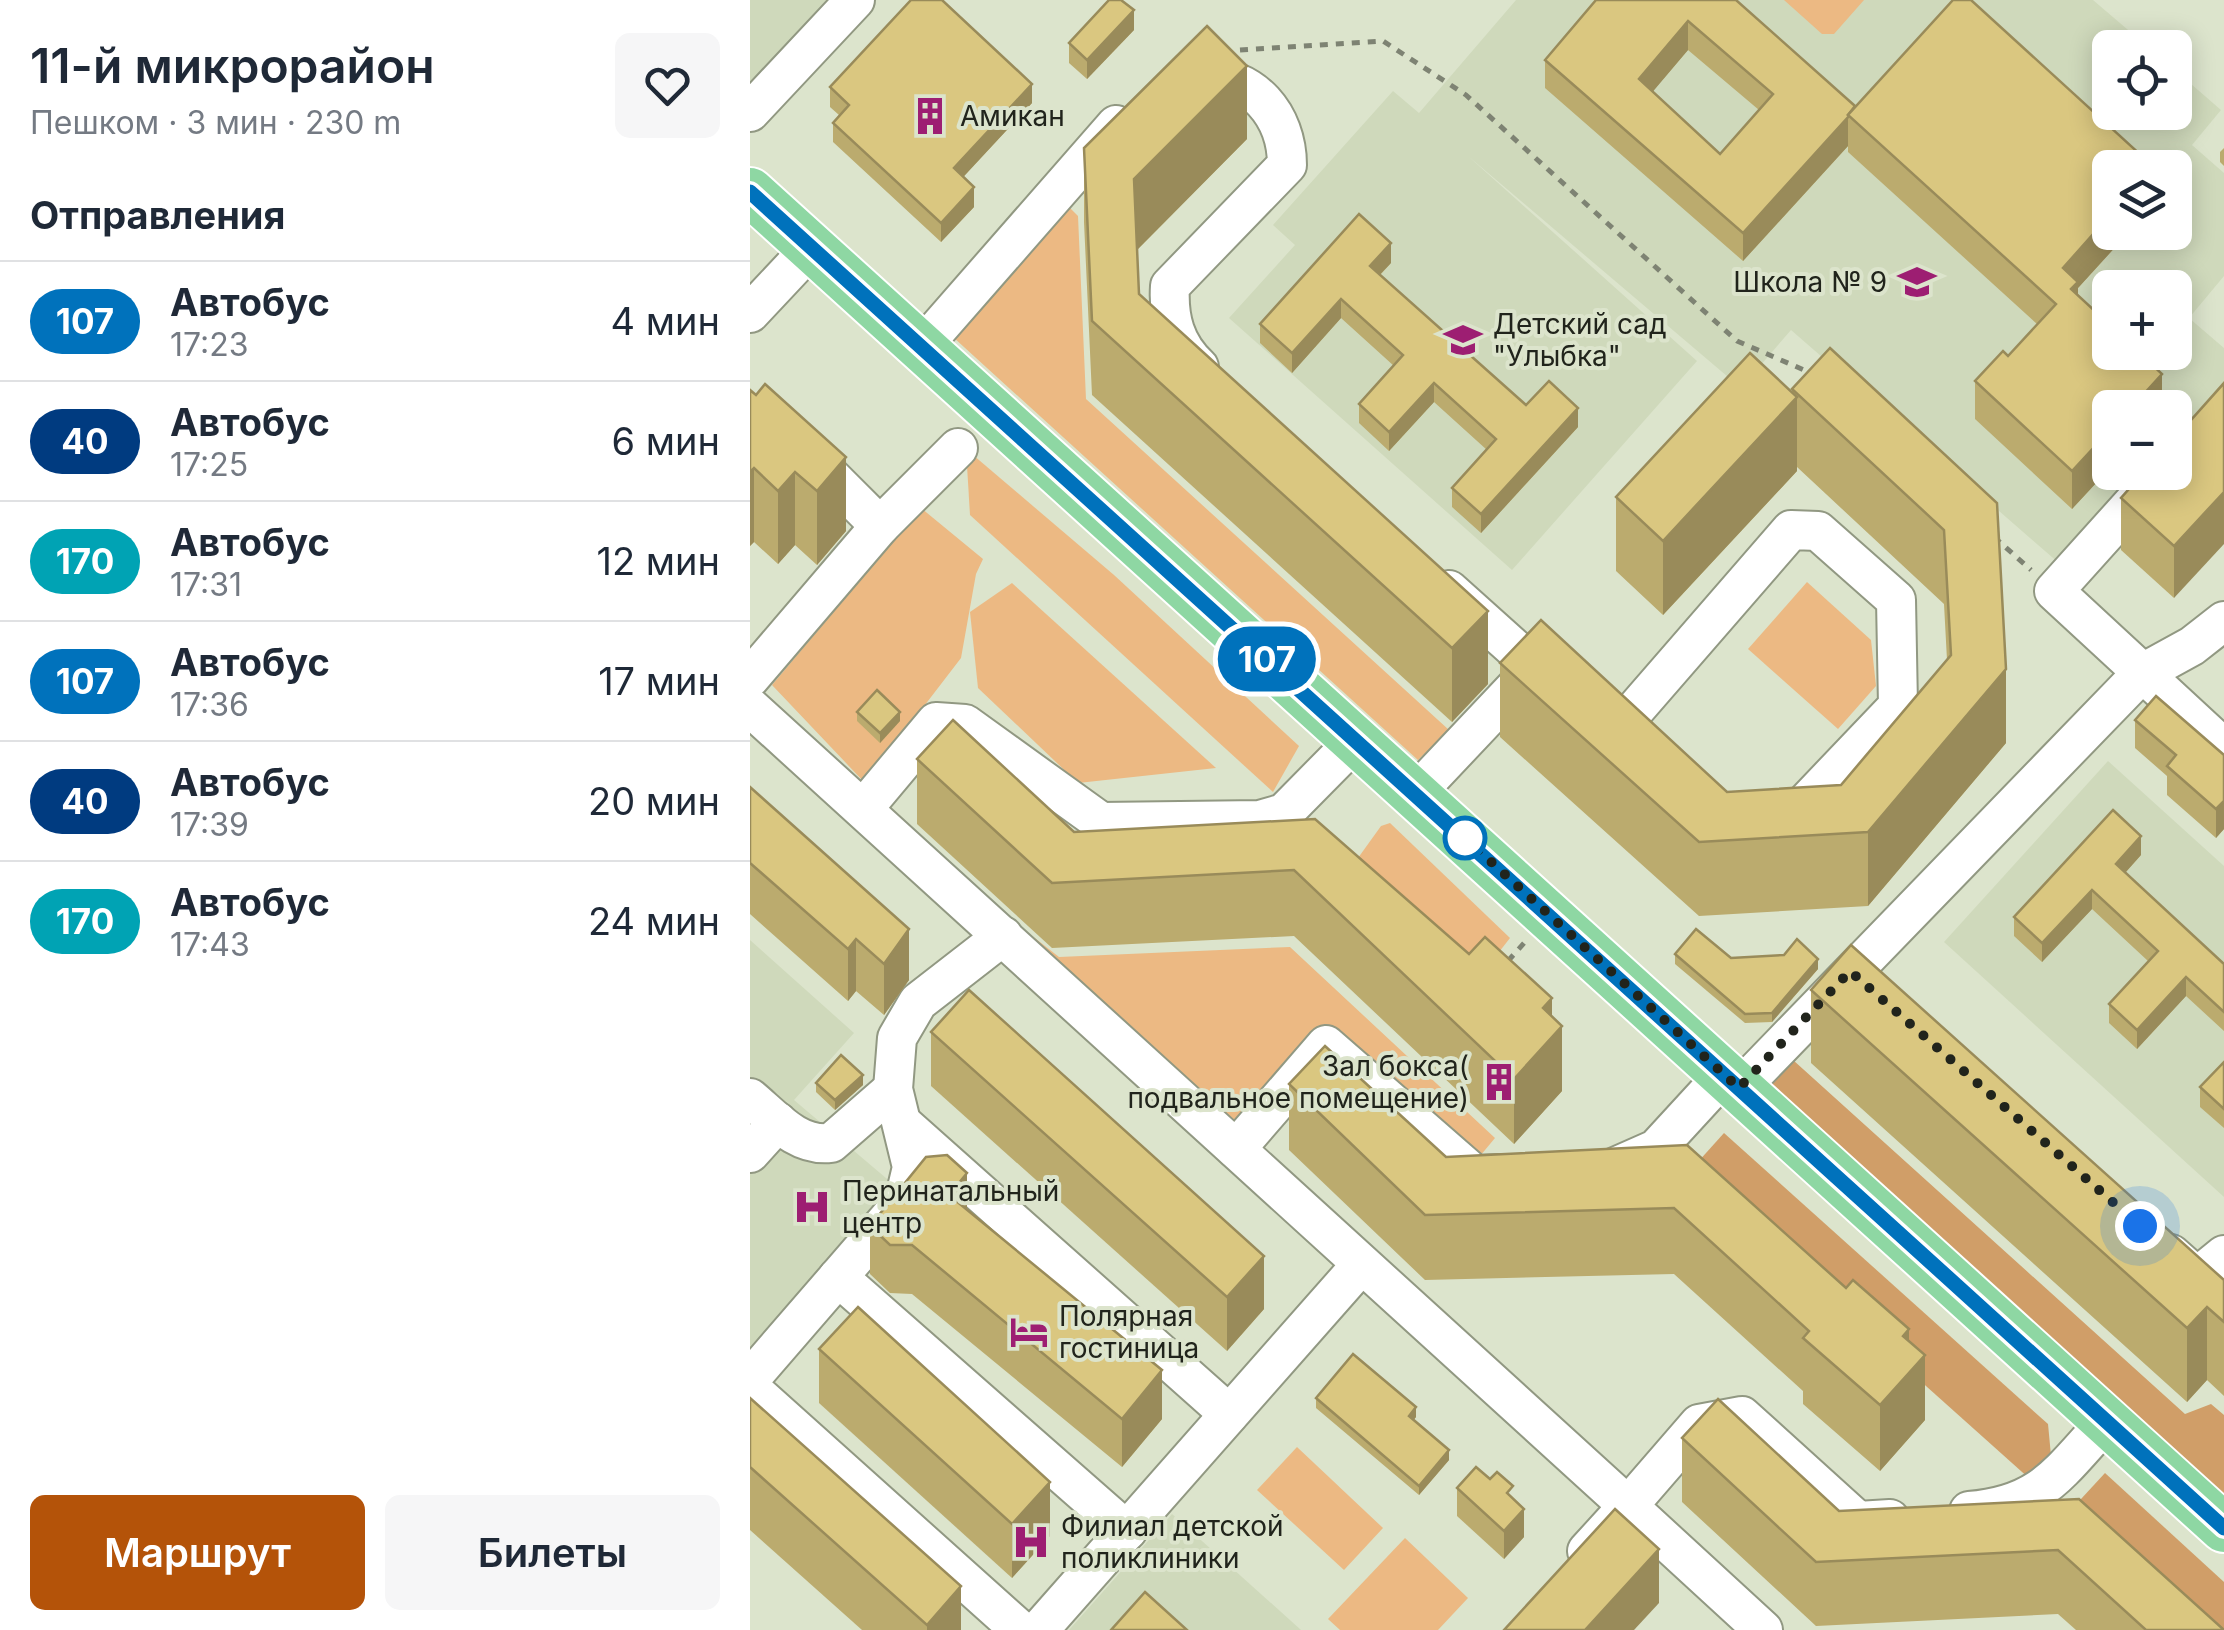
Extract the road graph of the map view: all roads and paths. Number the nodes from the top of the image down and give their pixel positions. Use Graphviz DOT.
graph roads {
  1 [pos="855,0"];
  2 [pos="1224,51"];
  3 [pos="750,112"];
  4 [pos="750,192"];
  5 [pos="811,248"];
  6 [pos="750,313"];
  7 [pos="920,349"];
  8 [pos="1815,375"];
  9 [pos="1220,385"];
  10 [pos="958,448"];
  11 [pos="816,462"];
  12 [pos="2145,490"];
  13 [pos="880,526"];
  14 [pos="1984,527"];
  15 [pos="1420,564"];
  16 [pos="2054,591"];
  17 [pos="2224,620"];
  18 [pos="1573,658"];
  19 [pos="1535,666"];
  20 [pos="2141,674"];
  21 [pos="750,678"];
  22 [pos="750,707"];
  23 [pos="1633,714"];
  24 [pos="1357,739"];
  25 [pos="2224,748"];
  26 [pos="1416,793"];
  27 [pos="862,809"];
  28 [pos="1750,812"];
  29 [pos="1002,936"];
  30 [pos="1850,971"];
  31 [pos="1880,996"];
  32 [pos="1732,1082"];
  33 [pos="893,1088"];
  34 [pos="764,1110"];
  35 [pos="904,1125"];
  36 [pos="1236,1149"];
  37 [pos="750,1153"];
  38 [pos="1572,1170"];
  39 [pos="1534,1172"];
  40 [pos="2140,1226"];
  41 [pos="2222,1261"];
  42 [pos="1360,1266"];
  43 [pos="838,1277"];
  44 [pos="750,1379"];
  45 [pos="750,1388"];
  46 [pos="1229,1414"];
  47 [pos="2107,1420"];
  48 [pos="1628,1506"];
  49 [pos="2224,1528"];
  50 [pos="1127,1531"];
  51 [pos="1565,1575"];
  52 [pos="1020,1630"];
  53 [pos="1039,1630"];
  54 [pos="1763,1630"];
  1 -- 3 [label="street"];
  2 -- 8 [label="path"];
  4 -- 5 [label="main road"];
  5 -- 6 [label="street"];
  5 -- 7 [label="main road"];
  7 -- 9 [label="street"];
  7 -- 24 [label="main road"];
  10 -- 13 [label="street"];
  11 -- 13 [label="street"];
  12 -- 16 [label="street"];
  13 -- 21 [label="street"];
  14 -- 16 [label="path"];
  15 -- 19 [label="street"];
  16 -- 20 [label="street"];
  17 -- 20 [label="street"];
  18 -- 19 [label="street"];
  19 -- 26 [label="street"];
  20 -- 25 [label="street"];
  20 -- 30 [label="street"];
  22 -- 27 [label="street"];
  23 -- 28 [label="street"];
  24 -- 26 [label="main road"];
  24 -- 27 [label="street"];
  26 -- 32 [label="main road"];
  27 -- 29 [label="street"];
  29 -- 33 [label="street"];
  29 -- 36 [label="street"];
  30 -- 31 [label="street"];
  30 -- 32 [label="street"];
  32 -- 38 [label="street"];
  32 -- 47 [label="main road"];
  33 -- 34 [label="street"];
  33 -- 35 [label="street"];
  34 -- 37 [label="street"];
  35 -- 43 [label="street"];
  35 -- 46 [label="street"];
  36 -- 39 [label="street"];
  36 -- 42 [label="street"];
  40 -- 41 [label="street"];
  42 -- 46 [label="street"];
  42 -- 48 [label="street"];
  43 -- 44 [label="street"];
  43 -- 50 [label="street"];
  45 -- 52 [label="street"];
  46 -- 50 [label="street"];
  47 -- 48 [label="street"];
  47 -- 49 [label="main road"];
  48 -- 51 [label="street"];
  48 -- 54 [label="street"];
  50 -- 53 [label="street"];
}
